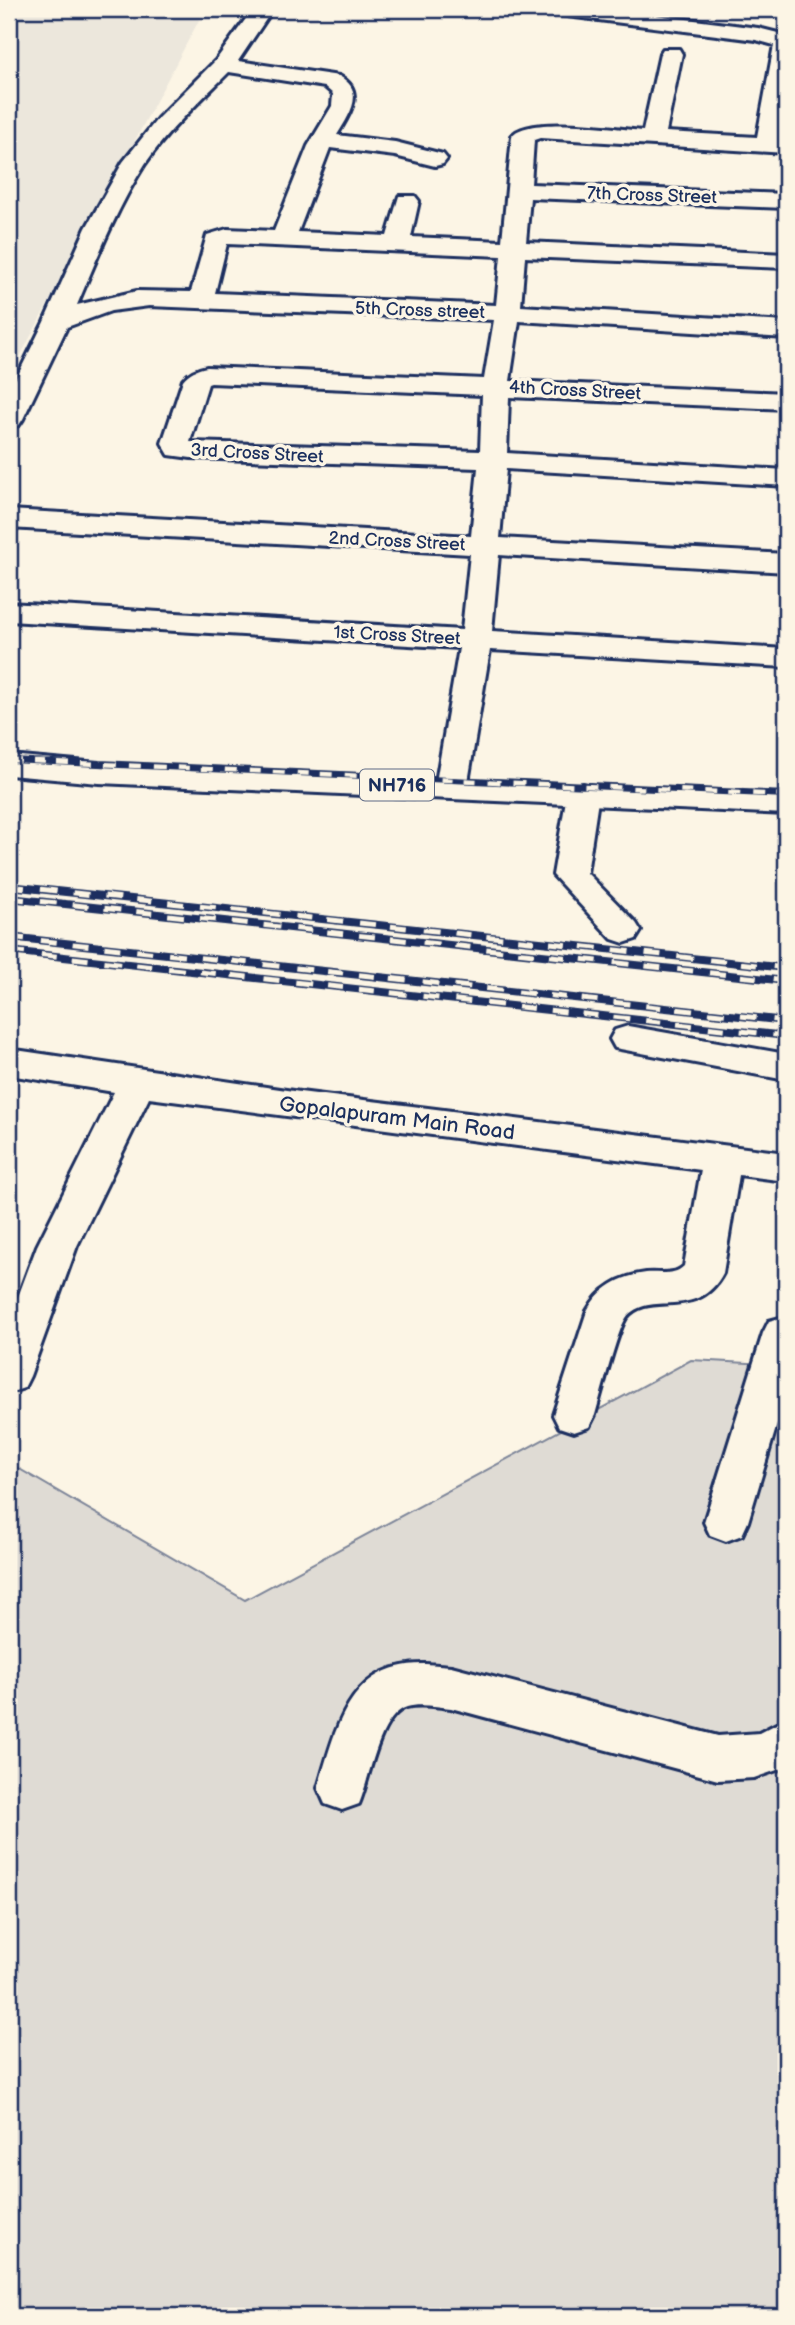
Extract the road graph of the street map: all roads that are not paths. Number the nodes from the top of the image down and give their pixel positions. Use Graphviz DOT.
graph roads {
  1 [pos="263,9"];
  2 [pos="559,9"];
  3 [pos="629,13"];
  4 [pos="786,42"];
  5 [pos="671,54"];
  6 [pos="225,65"];
  7 [pos="781,92"];
  8 [pos="653,138"];
  9 [pos="322,140"];
  10 [pos="777,145"];
  11 [pos="435,159"];
  12 [pos="517,190"];
  13 [pos="407,201"];
  14 [pos="786,201"];
  15 [pos="283,239"];
  16 [pos="397,245"];
  17 [pos="514,250"];
  18 [pos="786,261"];
  19 [pos="201,301"];
  20 [pos="508,313"];
  21 [pos="57,322"];
  22 [pos="786,330"];
  23 [pos="363,380"];
  24 [pos="496,386"];
  25 [pos="786,401"];
  26 [pos="9,419"];
  27 [pos="493,460"];
  28 [pos="786,478"];
  29 [pos="9,519"];
  30 [pos="486,546"];
  31 [pos="786,563"];
  32 [pos="9,612"];
  33 [pos="476,640"];
  34 [pos="786,658"];
  35 [pos="9,744"];
  36 [pos="9,765"];
  37 [pos="454,777"];
  38 [pos="786,782"];
  39 [pos="583,794"];
  40 [pos="786,804"];
  41 [pos="624,930"];
  42 [pos="628,1040"];
  43 [pos="9,1062"];
  44 [pos="786,1067"];
  45 [pos="137,1084"];
  46 [pos="722,1159"];
  47 [pos="786,1167"];
  48 [pos="784,1333"];
  49 [pos="9,1376"];
  50 [pos="574,1415"];
  51 [pos="772,1425"];
  52 [pos="726,1522"];
  53 [pos="786,1741"];
  54 [pos="342,1788"];
  1 -- 6 [label="main road"];
  2 -- 3 [label="main road"];
  3 -- 4 [label="main road"];
  4 -- 7 [label="main road"];
  5 -- 8 [label="main road"];
  6 -- 9 [label="main road"];
  6 -- 21 [label="main road"];
  7 -- 10 [label="main road"];
  8 -- 10 [label="main road"];
  8 -- 12 [label="main road"];
  9 -- 11 [label="main road"];
  9 -- 15 [label="main road"];
  12 -- 14 [label="main road, 7th Cross Street"];
  12 -- 17 [label="main road"];
  13 -- 16 [label="main road"];
  15 -- 16 [label="main road"];
  15 -- 19 [label="main road"];
  16 -- 17 [label="main road"];
  17 -- 18 [label="main road"];
  17 -- 20 [label="main road"];
  19 -- 20 [label="main road, 5th Cross street"];
  19 -- 21 [label="main road, 5th Cross street"];
  20 -- 22 [label="main road, 5th Cross street"];
  20 -- 24 [label="main road"];
  21 -- 26 [label="main road"];
  23 -- 24 [label="main road, 4th Cross Street"];
  23 -- 27 [label="main road, 3rd Cross Street"];
  24 -- 25 [label="main road, 4th Cross Street"];
  24 -- 27 [label="main road"];
  27 -- 28 [label="main road"];
  27 -- 30 [label="main road"];
  29 -- 30 [label="main road, 2nd Cross Street"];
  30 -- 31 [label="main road, 2nd Cross Street"];
  30 -- 33 [label="main road"];
  32 -- 33 [label="main road, 1st Cross Street"];
  33 -- 34 [label="main road, 1st Cross Street"];
  33 -- 37 [label="main road"];
  35 -- 37 [label="main road, NH716"];
  36 -- 37 [label="main road, NH716"];
  37 -- 38 [label="main road, NH716"];
  37 -- 39 [label="main road, NH716"];
  39 -- 40 [label="main road, NH716"];
  39 -- 41 [label="main road"];
  42 -- 44 [label="main road"];
  43 -- 45 [label="main road, Gopalapuram Main Road"];
  45 -- 46 [label="main road, Gopalapuram Main Road"];
  45 -- 49 [label="main road"];
  46 -- 47 [label="main road, Gopalapuram Main Road"];
  46 -- 50 [label="main road"];
  48 -- 51 [label="main road"];
  51 -- 52 [label="main road"];
  53 -- 54 [label="main road"];
}
